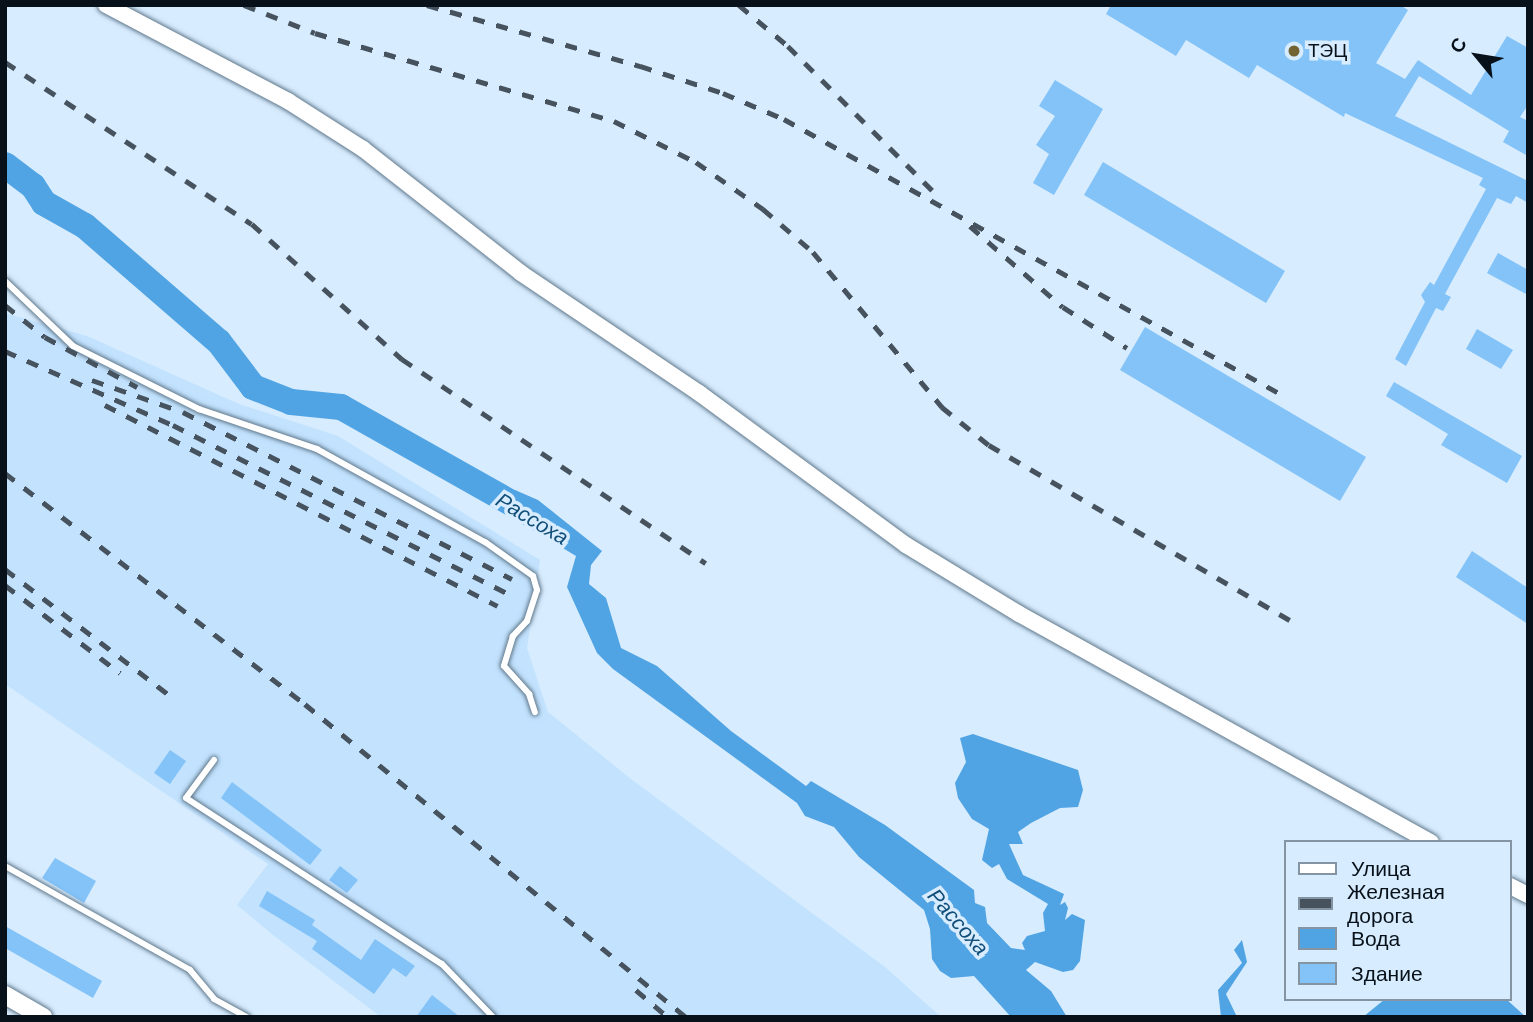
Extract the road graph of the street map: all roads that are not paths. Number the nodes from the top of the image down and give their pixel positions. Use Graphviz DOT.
graph roads {
  1 [pos="106,5"];
  2 [pos="5,281"];
  3 [pos="535,712"];
  4 [pos="214,760"];
  5 [pos="1427,840"];
  6 [pos="5,866"];
  7 [pos="1512,887"];
  8 [pos="1528,895"];
  9 [pos="5,995"];
  10 [pos="42,1016"];
  11 [pos="247,1017"];
  12 [pos="493,1017"];
  1 -- 5 [label="street"];
  2 -- 3 [label="lane"];
  4 -- 12 [label="lane"];
  6 -- 11 [label="lane"];
  7 -- 8 [label="street"];
  9 -- 10 [label="main road"];
}
